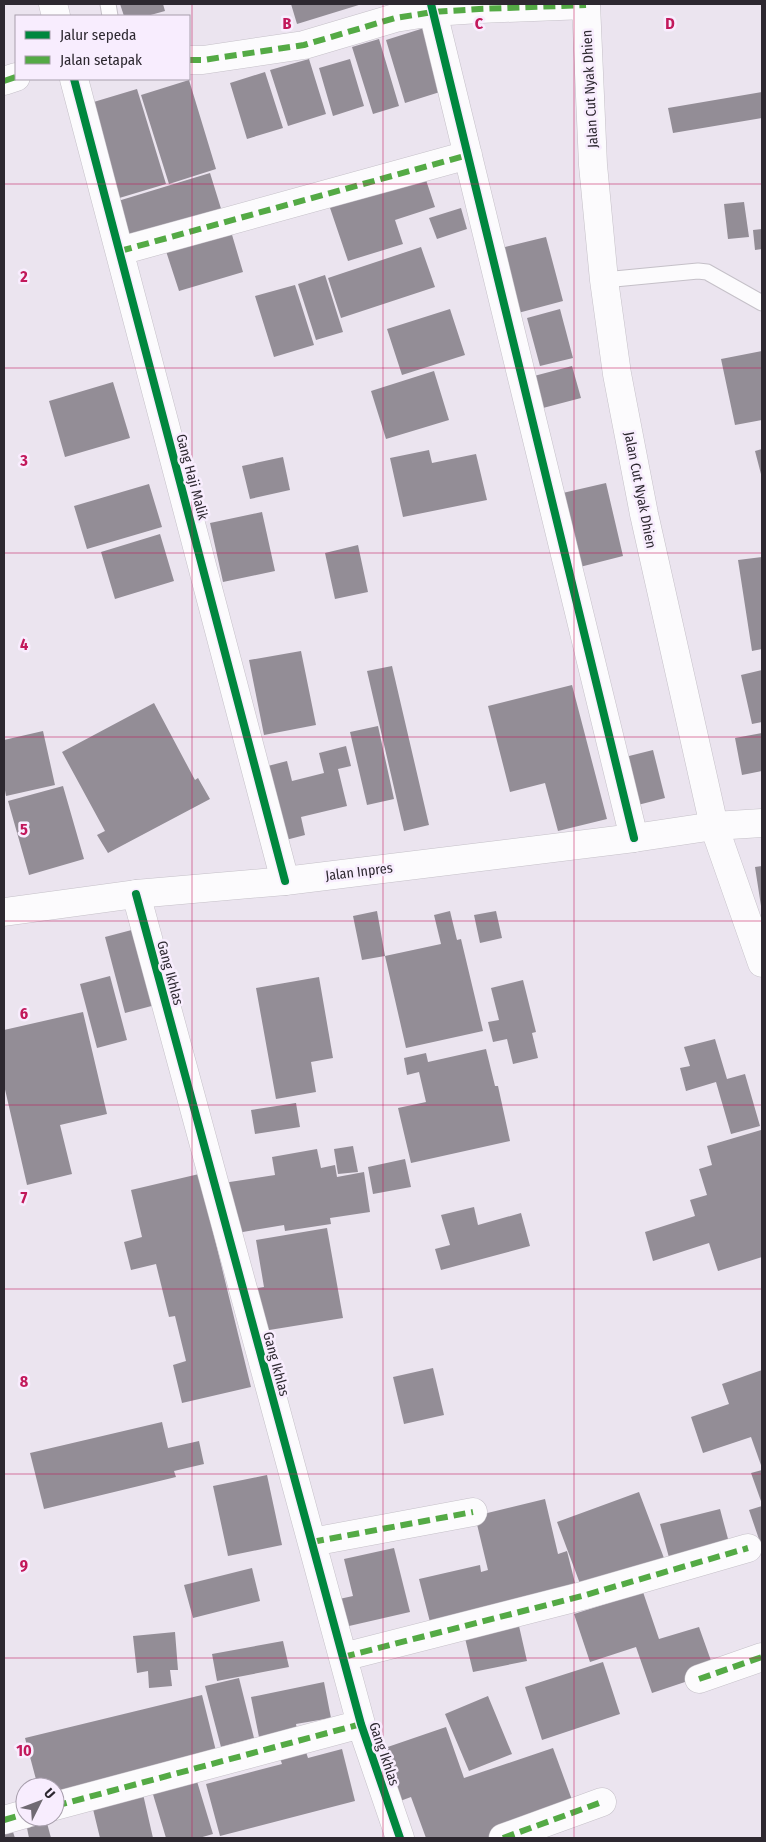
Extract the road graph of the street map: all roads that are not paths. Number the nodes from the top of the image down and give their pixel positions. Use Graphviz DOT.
graph roads {
  1 [pos="586,4"];
  2 [pos="432,8"];
  3 [pos="190,60"];
  4 [pos="74,80"];
  5 [pos="468,155"];
  6 [pos="120,252"];
  7 [pos="604,280"];
  8 [pos="762,303"];
  9 [pos="762,823"];
  10 [pos="714,826"];
  11 [pos="634,838"];
  12 [pos="285,881"];
  13 [pos="136,894"];
  14 [pos="5,908"];
  15 [pos="762,963"];
  16 [pos="473,1512"];
  17 [pos="312,1542"];
  18 [pos="748,1548"];
  19 [pos="343,1656"];
  20 [pos="762,1657"];
  21 [pos="699,1679"];
  22 [pos="361,1724"];
  23 [pos="602,1802"];
  24 [pos="65,1803"];
  25 [pos="400,1838"];
  26 [pos="503,1838"];
  1 -- 2 [label="street"];
  1 -- 7 [label="street, Jalan Cut Nyak Dhien"];
  2 -- 3 [label="street"];
  2 -- 5 [label="street"];
  4 -- 6 [label="street, Gang Haji Malik"];
  5 -- 6 [label="street"];
  5 -- 11 [label="street"];
  6 -- 12 [label="street, Gang Haji Malik"];
  7 -- 8 [label="lane"];
  7 -- 10 [label="street, Jalan Cut Nyak Dhien"];
  9 -- 10 [label="street, Jalan Inpres"];
  10 -- 11 [label="street, Jalan Inpres"];
  10 -- 15 [label="street, Jalan Cut Nyak Dhien"];
  11 -- 12 [label="street, Jalan Inpres"];
  12 -- 13 [label="street, Jalan Inpres"];
  13 -- 14 [label="street, Jalan Inpres"];
  13 -- 17 [label="street, Gang Ikhlas"];
  16 -- 17 [label="street"];
  17 -- 19 [label="street, Gang Ikhlas"];
  18 -- 19 [label="street"];
  19 -- 22 [label="street, Gang Ikhlas"];
  20 -- 21 [label="street"];
  22 -- 24 [label="street"];
  22 -- 25 [label="street, Gang Ikhlas"];
  23 -- 26 [label="street"];
}
